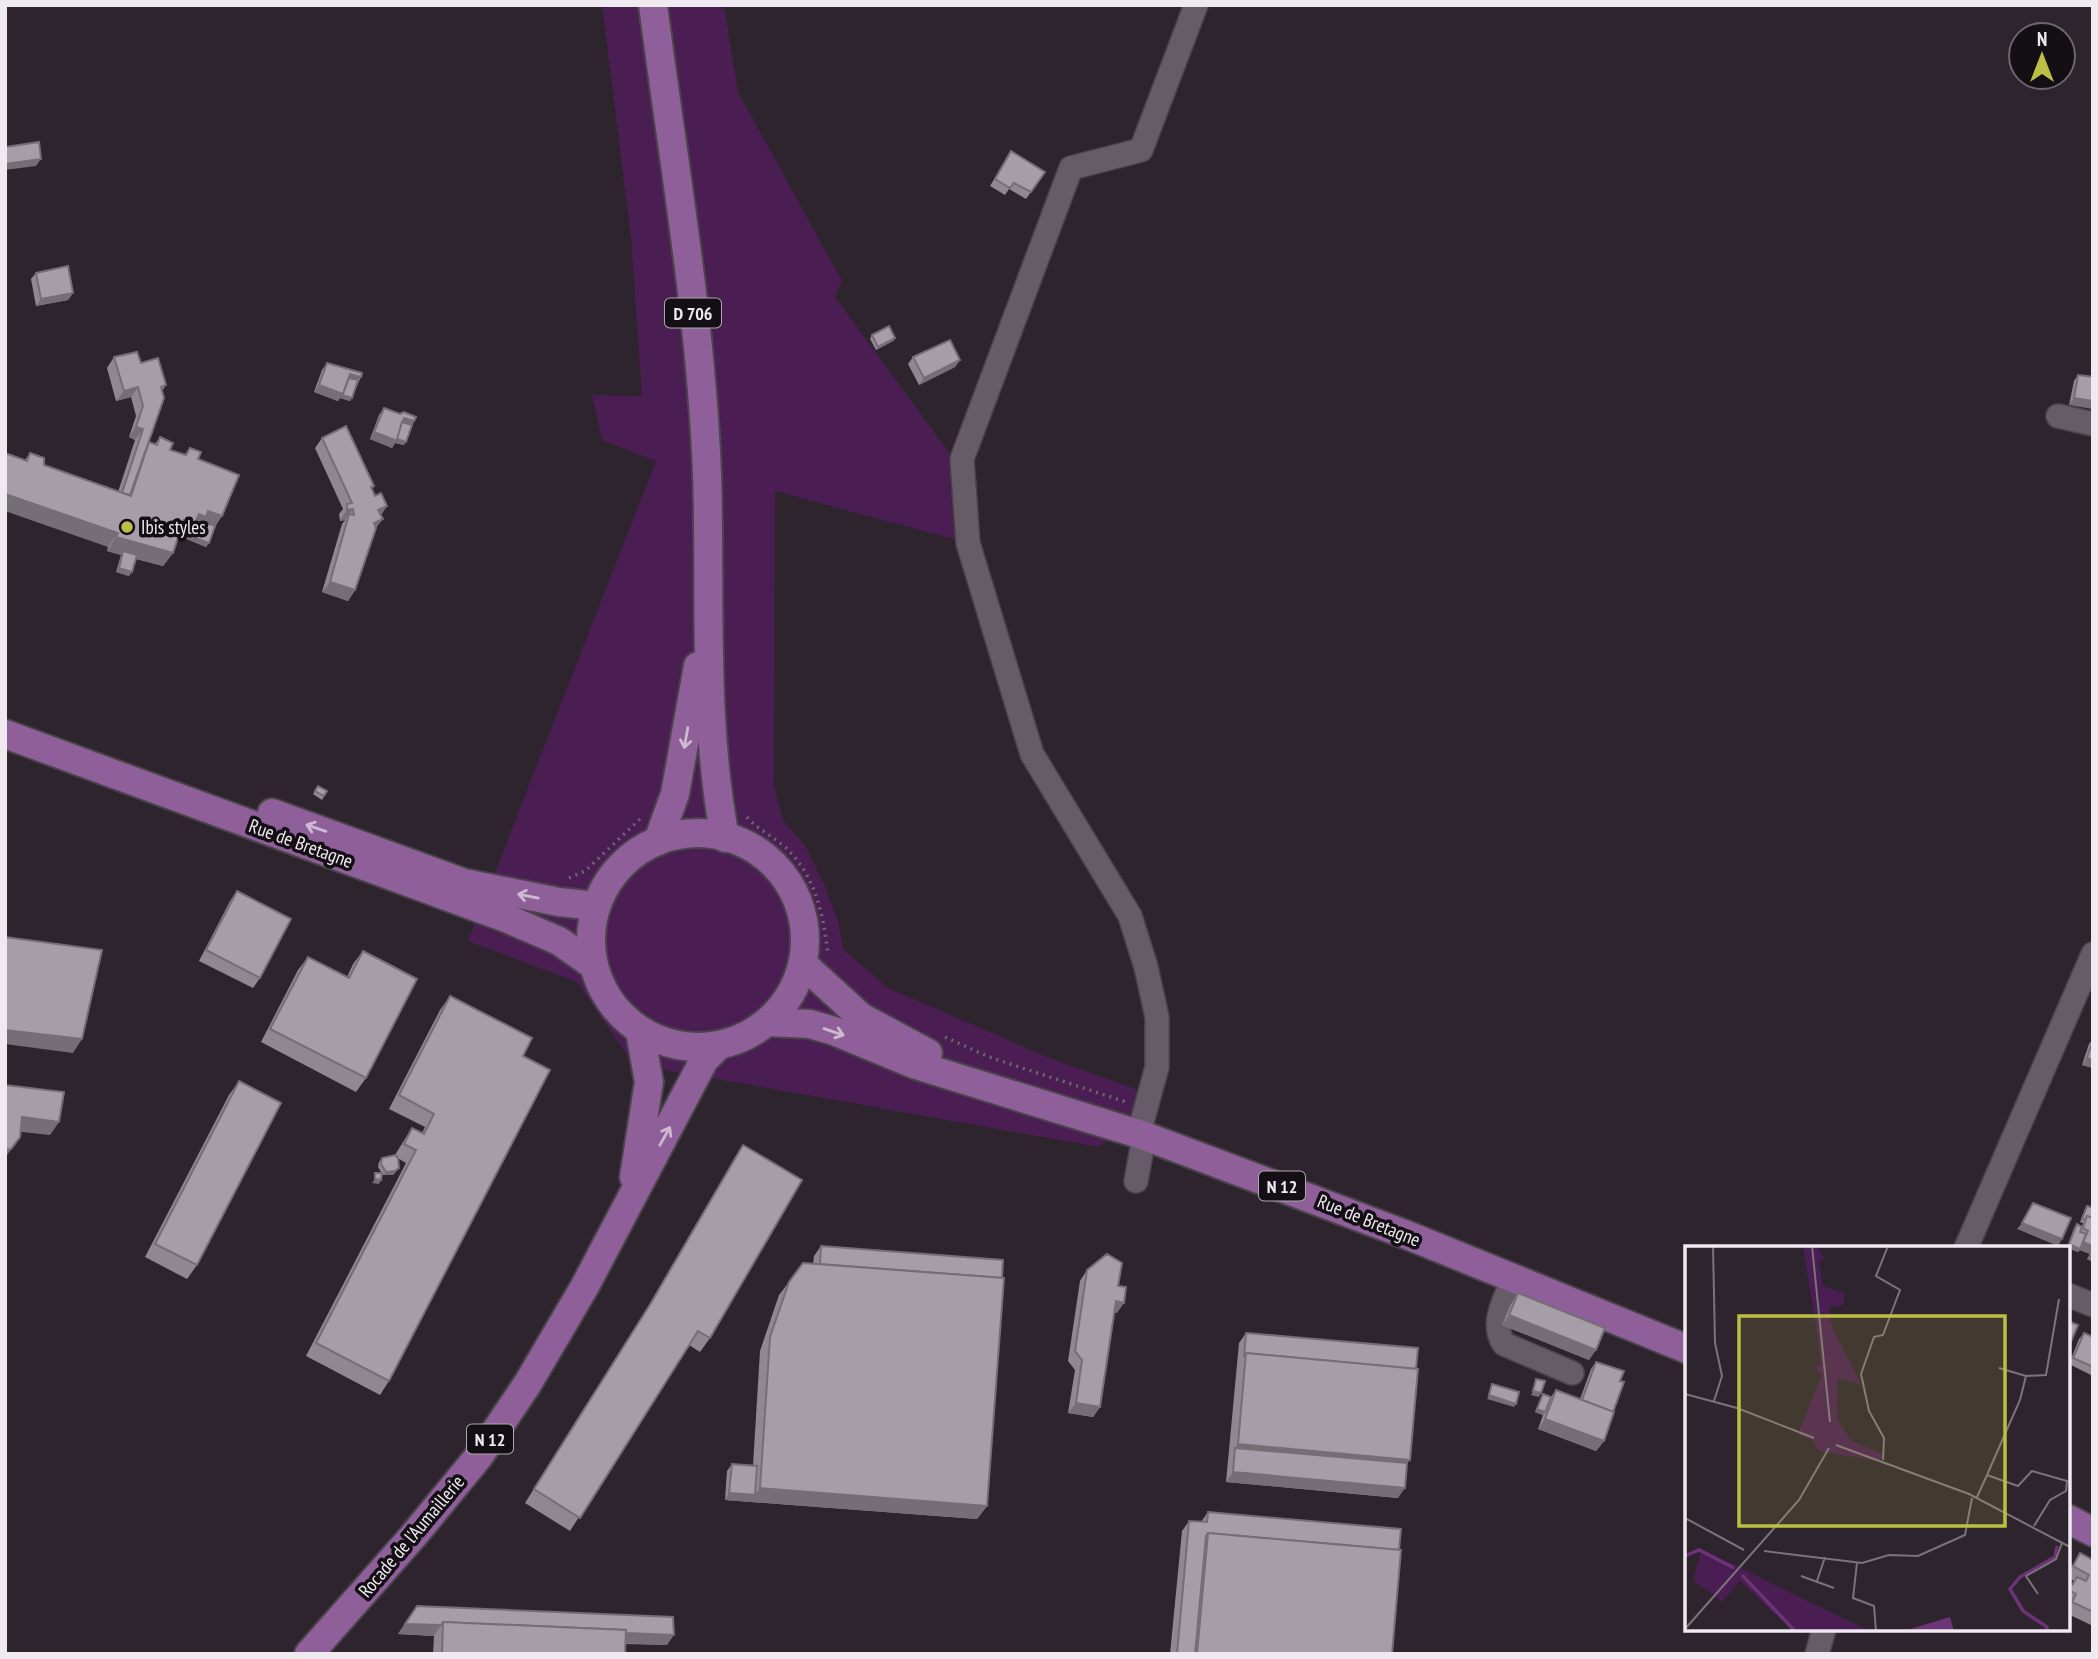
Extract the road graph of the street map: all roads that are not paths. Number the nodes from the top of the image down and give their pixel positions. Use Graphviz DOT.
graph roads {
  1 [pos="653,5"];
  2 [pos="1196,5"];
  3 [pos="2058,416"];
  4 [pos="2093,424"];
  5 [pos="706,622"];
  6 [pos="5,718"];
  7 [pos="5,734"];
  8 [pos="725,838"];
  9 [pos="658,841"];
  10 [pos="596,906"];
  11 [pos="2093,954"];
  12 [pos="816,962"];
  13 [pos="592,964"];
  14 [pos="767,1022"];
  15 [pos="640,1032"];
  16 [pos="717,1047"];
  17 [pos="1046,1104"];
  18 [pos="1144,1122"];
  19 [pos="1136,1181"];
  20 [pos="631,1196"];
  21 [pos="1967,1246"];
  22 [pos="1513,1279"];
  23 [pos="2070,1297"];
  24 [pos="2093,1305"];
  25 [pos="1685,1348"];
  26 [pos="1572,1373"];
  27 [pos="2070,1520"];
  28 [pos="2093,1532"];
  29 [pos="1823,1631"];
  30 [pos="309,1654"];
  31 [pos="1817,1654"];
  1 -- 5 [label="main road, D 706"];
  2 -- 18 [label="street"];
  3 -- 4 [label="street"];
  5 -- 8 [label="main road, D 706"];
  5 -- 9 [label="main road, D 706, one-way"];
  10 -- 6 [label="main road, Rue de Bretagne, one-way"];
  7 -- 13 [label="main road, Rue de Bretagne"];
  8 -- 9 [label="main road"];
  8 -- 12 [label="main road"];
  9 -- 10 [label="main road"];
  10 -- 13 [label="main road"];
  11 -- 21 [label="street"];
  12 -- 14 [label="main road"];
  12 -- 17 [label="main road, Rue de Bretagne / N 12"];
  13 -- 15 [label="main road"];
  14 -- 16 [label="main road"];
  14 -- 17 [label="main road, Rue de Bretagne / N 12, one-way"];
  15 -- 16 [label="main road"];
  15 -- 20 [label="main road, Rocade de l'Aumaillerie / N 12"];
  20 -- 16 [label="main road, Rocade de l'Aumaillerie / N 12, one-way"];
  17 -- 18 [label="main road, Rue de Bretagne / N 12"];
  18 -- 19 [label="street"];
  18 -- 22 [label="main road, Rue de Bretagne / N 12"];
  20 -- 30 [label="main road, Rocade de l'Aumaillerie / N 12"];
  22 -- 25 [label="main road, Rue de Bretagne / N 12"];
  22 -- 26 [label="street"];
  23 -- 24 [label="street"];
  27 -- 28 [label="main road"];
  29 -- 31 [label="street"];
}
